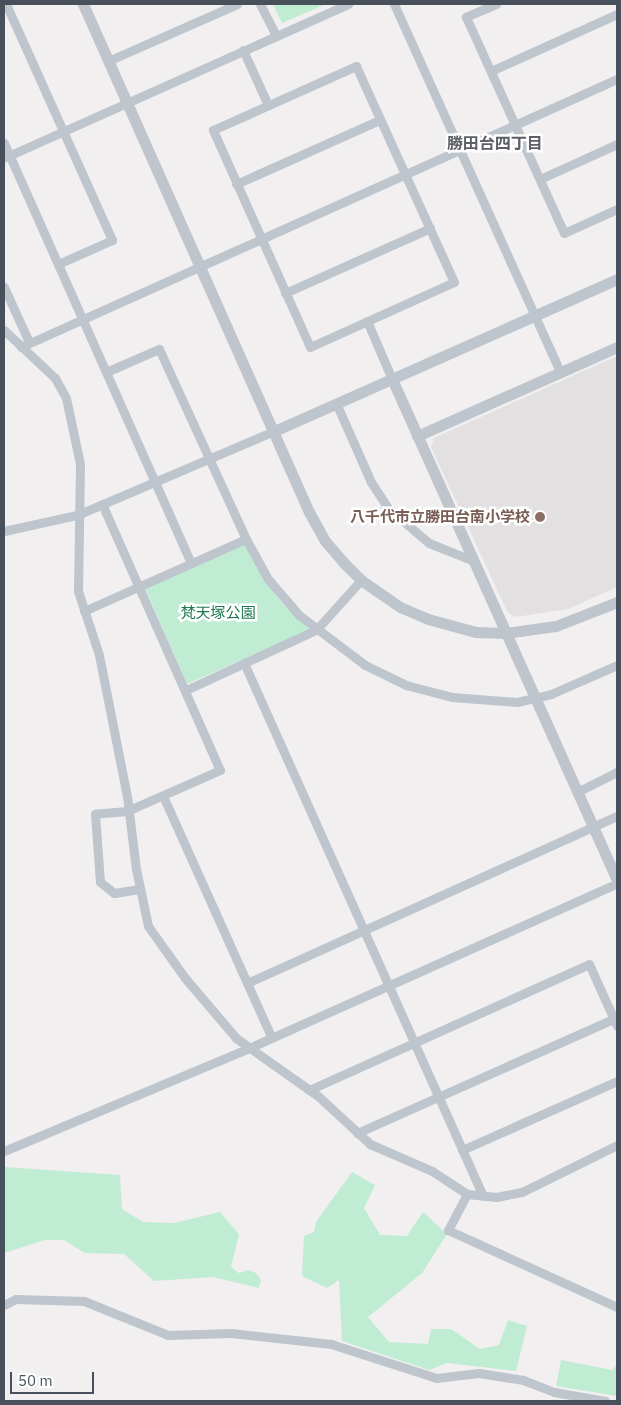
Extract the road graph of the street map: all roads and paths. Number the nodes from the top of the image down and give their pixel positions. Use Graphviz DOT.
graph roads {
  1 [pos="6,4"];
  2 [pos="83,4"];
  3 [pos="236,4"];
  4 [pos="260,4"];
  5 [pos="348,4"];
  6 [pos="394,4"];
  7 [pos="496,4"];
  8 [pos="617,14"];
  9 [pos="276,35"];
  10 [pos="244,50"];
  11 [pos="108,61"];
  12 [pos="491,71"];
  13 [pos="617,79"];
  14 [pos="126,104"];
  15 [pos="268,105"];
  16 [pos="380,120"];
  17 [pos="515,125"];
  18 [pos="63,130"];
  19 [pos="4,143"];
  20 [pos="617,144"];
  21 [pos="460,149"];
  22 [pos="6,157"];
  23 [pos="405,174"];
  24 [pos="540,179"];
  25 [pos="236,184"];
  26 [pos="617,210"];
  27 [pos="430,228"];
  28 [pos="261,238"];
  29 [pos="58,264"];
  30 [pos="199,266"];
  31 [pos="617,279"];
  32 [pos="4,287"];
  33 [pos="285,293"];
  34 [pos="533,316"];
  35 [pos="82,319"];
  36 [pos="367,321"];
  37 [pos="4,330"];
  38 [pos="25,344"];
  39 [pos="617,346"];
  40 [pos="106,372"];
  41 [pos="560,372"];
  42 [pos="392,379"];
  43 [pos="336,403"];
  44 [pos="272,432"];
  45 [pos="417,436"];
  46 [pos="210,458"];
  47 [pos="154,482"];
  48 [pos="102,504"];
  49 [pos="77,515"];
  50 [pos="4,531"];
  51 [pos="246,540"];
  52 [pos="474,561"];
  53 [pos="191,563"];
  54 [pos="361,580"];
  55 [pos="139,587"];
  56 [pos="617,602"];
  57 [pos="84,611"];
  58 [pos="316,630"];
  59 [pos="506,634"];
  60 [pos="244,663"];
  61 [pos="617,664"];
  62 [pos="186,690"];
  63 [pos="535,700"];
  64 [pos="617,772"];
  65 [pos="577,792"];
  66 [pos="163,796"];
  67 [pos="128,811"];
  68 [pos="617,816"];
  69 [pos="593,827"];
  70 [pos="617,882"];
  71 [pos="140,889"];
  72 [pos="364,930"];
  73 [pos="247,983"];
  74 [pos="388,986"];
  75 [pos="616,1020"];
  76 [pos="272,1038"];
  77 [pos="414,1043"];
  78 [pos="249,1048"];
  79 [pos="617,1081"];
  80 [pos="309,1090"];
  81 [pos="438,1095"];
  82 [pos="357,1133"];
  83 [pos="617,1145"];
  84 [pos="462,1150"];
  85 [pos="4,1151"];
  86 [pos="467,1194"];
  87 [pos="483,1196"];
  88 [pos="4,1305"];
  89 [pos="617,1307"];
  90 [pos="605,1401"];
  1 -- 18 [label="street"];
  2 -- 11 [label="street"];
  3 -- 11 [label="street"];
  4 -- 9 [label="street"];
  5 -- 9 [label="street"];
  6 -- 21 [label="street"];
  7 -- 12 [label="street"];
  8 -- 12 [label="street"];
  9 -- 10 [label="street"];
  10 -- 14 [label="street"];
  10 -- 15 [label="street"];
  11 -- 14 [label="street"];
  12 -- 17 [label="street"];
  13 -- 17 [label="street"];
  14 -- 18 [label="street"];
  14 -- 30 [label="street"];
  15 -- 16 [label="street"];
  15 -- 25 [label="street"];
  16 -- 23 [label="street"];
  16 -- 25 [label="street"];
  17 -- 21 [label="street"];
  17 -- 24 [label="street"];
  18 -- 22 [label="street"];
  18 -- 29 [label="street"];
  19 -- 22 [label="street"];
  20 -- 24 [label="street"];
  21 -- 23 [label="street"];
  21 -- 34 [label="street"];
  22 -- 29 [label="street"];
  23 -- 27 [label="street"];
  23 -- 28 [label="street"];
  24 -- 26 [label="street"];
  25 -- 28 [label="street"];
  27 -- 33 [label="street"];
  27 -- 36 [label="street"];
  28 -- 30 [label="street"];
  28 -- 33 [label="street"];
  29 -- 35 [label="street"];
  30 -- 35 [label="street"];
  30 -- 44 [label="street"];
  31 -- 34 [label="street"];
  32 -- 38 [label="street"];
  33 -- 36 [label="street"];
  34 -- 41 [label="street"];
  34 -- 42 [label="street"];
  35 -- 38 [label="street"];
  35 -- 40 [label="street"];
  36 -- 42 [label="street"];
  37 -- 38 [label="street"];
  38 -- 49 [label="street"];
  39 -- 41 [label="street"];
  40 -- 46 [label="street"];
  40 -- 47 [label="street"];
  41 -- 45 [label="street"];
  42 -- 43 [label="street"];
  42 -- 45 [label="street"];
  43 -- 44 [label="street"];
  43 -- 52 [label="street"];
  44 -- 46 [label="street"];
  44 -- 54 [label="street"];
  45 -- 52 [label="street"];
  46 -- 47 [label="street"];
  46 -- 51 [label="street"];
  47 -- 48 [label="street"];
  47 -- 53 [label="street"];
  48 -- 49 [label="street"];
  48 -- 55 [label="street"];
  49 -- 50 [label="street"];
  49 -- 57 [label="street"];
  51 -- 53 [label="street"];
  51 -- 58 [label="street"];
  52 -- 59 [label="street"];
  53 -- 55 [label="street"];
  54 -- 58 [label="street"];
  54 -- 59 [label="street"];
  55 -- 57 [label="street"];
  55 -- 62 [label="street"];
  56 -- 59 [label="street"];
  57 -- 67 [label="street"];
  58 -- 60 [label="street"];
  58 -- 63 [label="street"];
  59 -- 63 [label="street"];
  60 -- 62 [label="street"];
  60 -- 72 [label="street"];
  61 -- 63 [label="street"];
  62 -- 66 [label="street"];
  63 -- 65 [label="street"];
  64 -- 65 [label="street"];
  65 -- 69 [label="street"];
  66 -- 67 [label="street"];
  66 -- 73 [label="street"];
  67 -- 71 [label="street"];
  67 -- 71 [label="street"];
  68 -- 69 [label="street"];
  69 -- 70 [label="street"];
  69 -- 72 [label="street"];
  70 -- 74 [label="street"];
  71 -- 78 [label="street"];
  72 -- 73 [label="street"];
  72 -- 74 [label="street"];
  73 -- 76 [label="street"];
  74 -- 76 [label="street"];
  74 -- 77 [label="street"];
  75 -- 77 [label="street"];
  75 -- 81 [label="street"];
  76 -- 78 [label="street"];
  77 -- 80 [label="street"];
  77 -- 81 [label="street"];
  78 -- 80 [label="street"];
  78 -- 85 [label="street"];
  79 -- 84 [label="street"];
  80 -- 82 [label="street"];
  81 -- 82 [label="street"];
  81 -- 84 [label="street"];
  82 -- 86 [label="street"];
  83 -- 87 [label="street"];
  84 -- 87 [label="street"];
  86 -- 87 [label="street"];
  86 -- 89 [label="street"];
  88 -- 90 [label="street"];
}
